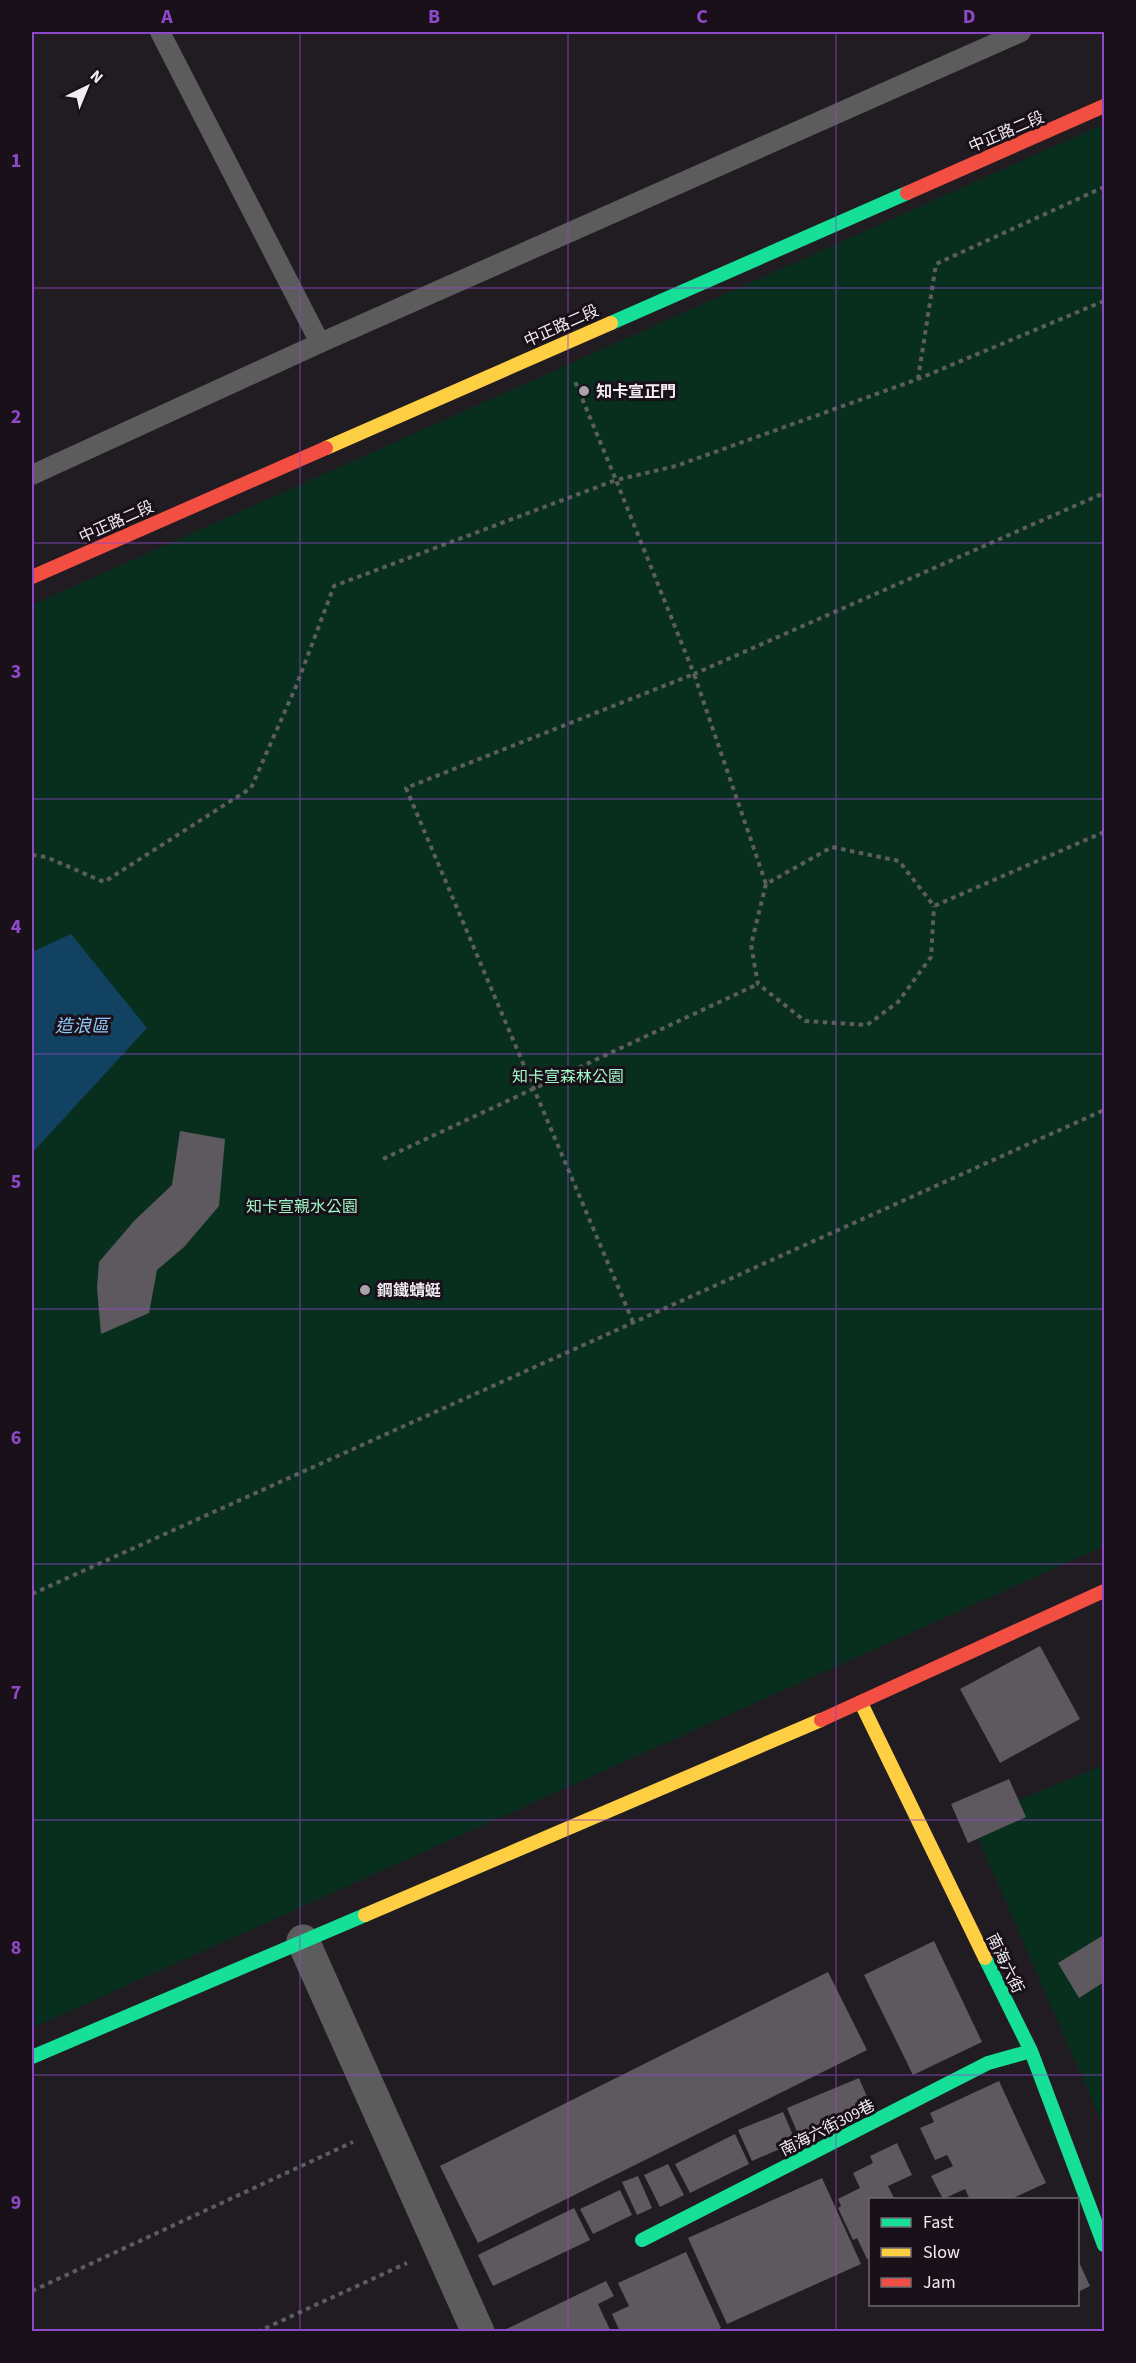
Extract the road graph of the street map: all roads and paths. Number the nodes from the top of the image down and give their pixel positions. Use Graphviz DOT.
graph roads {
  1 [pos="160,32"];
  2 [pos="1021,32"];
  3 [pos="1104,106"];
  4 [pos="1104,187"];
  5 [pos="1104,302"];
  6 [pos="320,343"];
  7 [pos="559,343"];
  8 [pos="918,379"];
  9 [pos="32,475"];
  10 [pos="616,480"];
  11 [pos="1104,494"];
  12 [pos="32,577"];
  13 [pos="694,674"];
  14 [pos="1104,832"];
  15 [pos="32,855"];
  16 [pos="766,884"];
  17 [pos="934,906"];
  18 [pos="758,984"];
  19 [pos="536,1089"];
  20 [pos="1104,1110"];
  21 [pos="383,1159"];
  22 [pos="633,1322"];
  23 [pos="1104,1591"];
  24 [pos="32,1594"];
  25 [pos="861,1703"];
  26 [pos="303,1941"];
  27 [pos="1031,2051"];
  28 [pos="32,2057"];
  29 [pos="386,2126"];
  30 [pos="642,2240"];
  31 [pos="1104,2245"];
  32 [pos="441,2247"];
  33 [pos="32,2291"];
  34 [pos="257,2331"];
  35 [pos="478,2331"];
  1 -- 6 [label="lane"];
  2 -- 6 [label="lane"];
  3 -- 7 [label="street, 中正路二段"];
  4 -- 8 [label="path"];
  5 -- 8 [label="path"];
  6 -- 9 [label="lane"];
  7 -- 10 [label="path"];
  7 -- 12 [label="street, 中正路二段"];
  8 -- 10 [label="path"];
  10 -- 13 [label="path"];
  10 -- 15 [label="path"];
  11 -- 13 [label="path"];
  13 -- 16 [label="path"];
  13 -- 19 [label="path"];
  14 -- 17 [label="path"];
  16 -- 17 [label="path"];
  16 -- 18 [label="path"];
  17 -- 18 [label="path"];
  18 -- 19 [label="path"];
  19 -- 21 [label="path"];
  19 -- 22 [label="path"];
  20 -- 22 [label="path"];
  22 -- 24 [label="path"];
  23 -- 25 [label="street"];
  25 -- 26 [label="street"];
  25 -- 27 [label="street, 南海六街"];
  26 -- 28 [label="street"];
  26 -- 29 [label="street"];
  27 -- 30 [label="street, 南海六街309巷"];
  27 -- 31 [label="street, 南海六街"];
  29 -- 32 [label="street"];
  29 -- 33 [label="path"];
  32 -- 34 [label="path"];
  32 -- 35 [label="street"];
}
